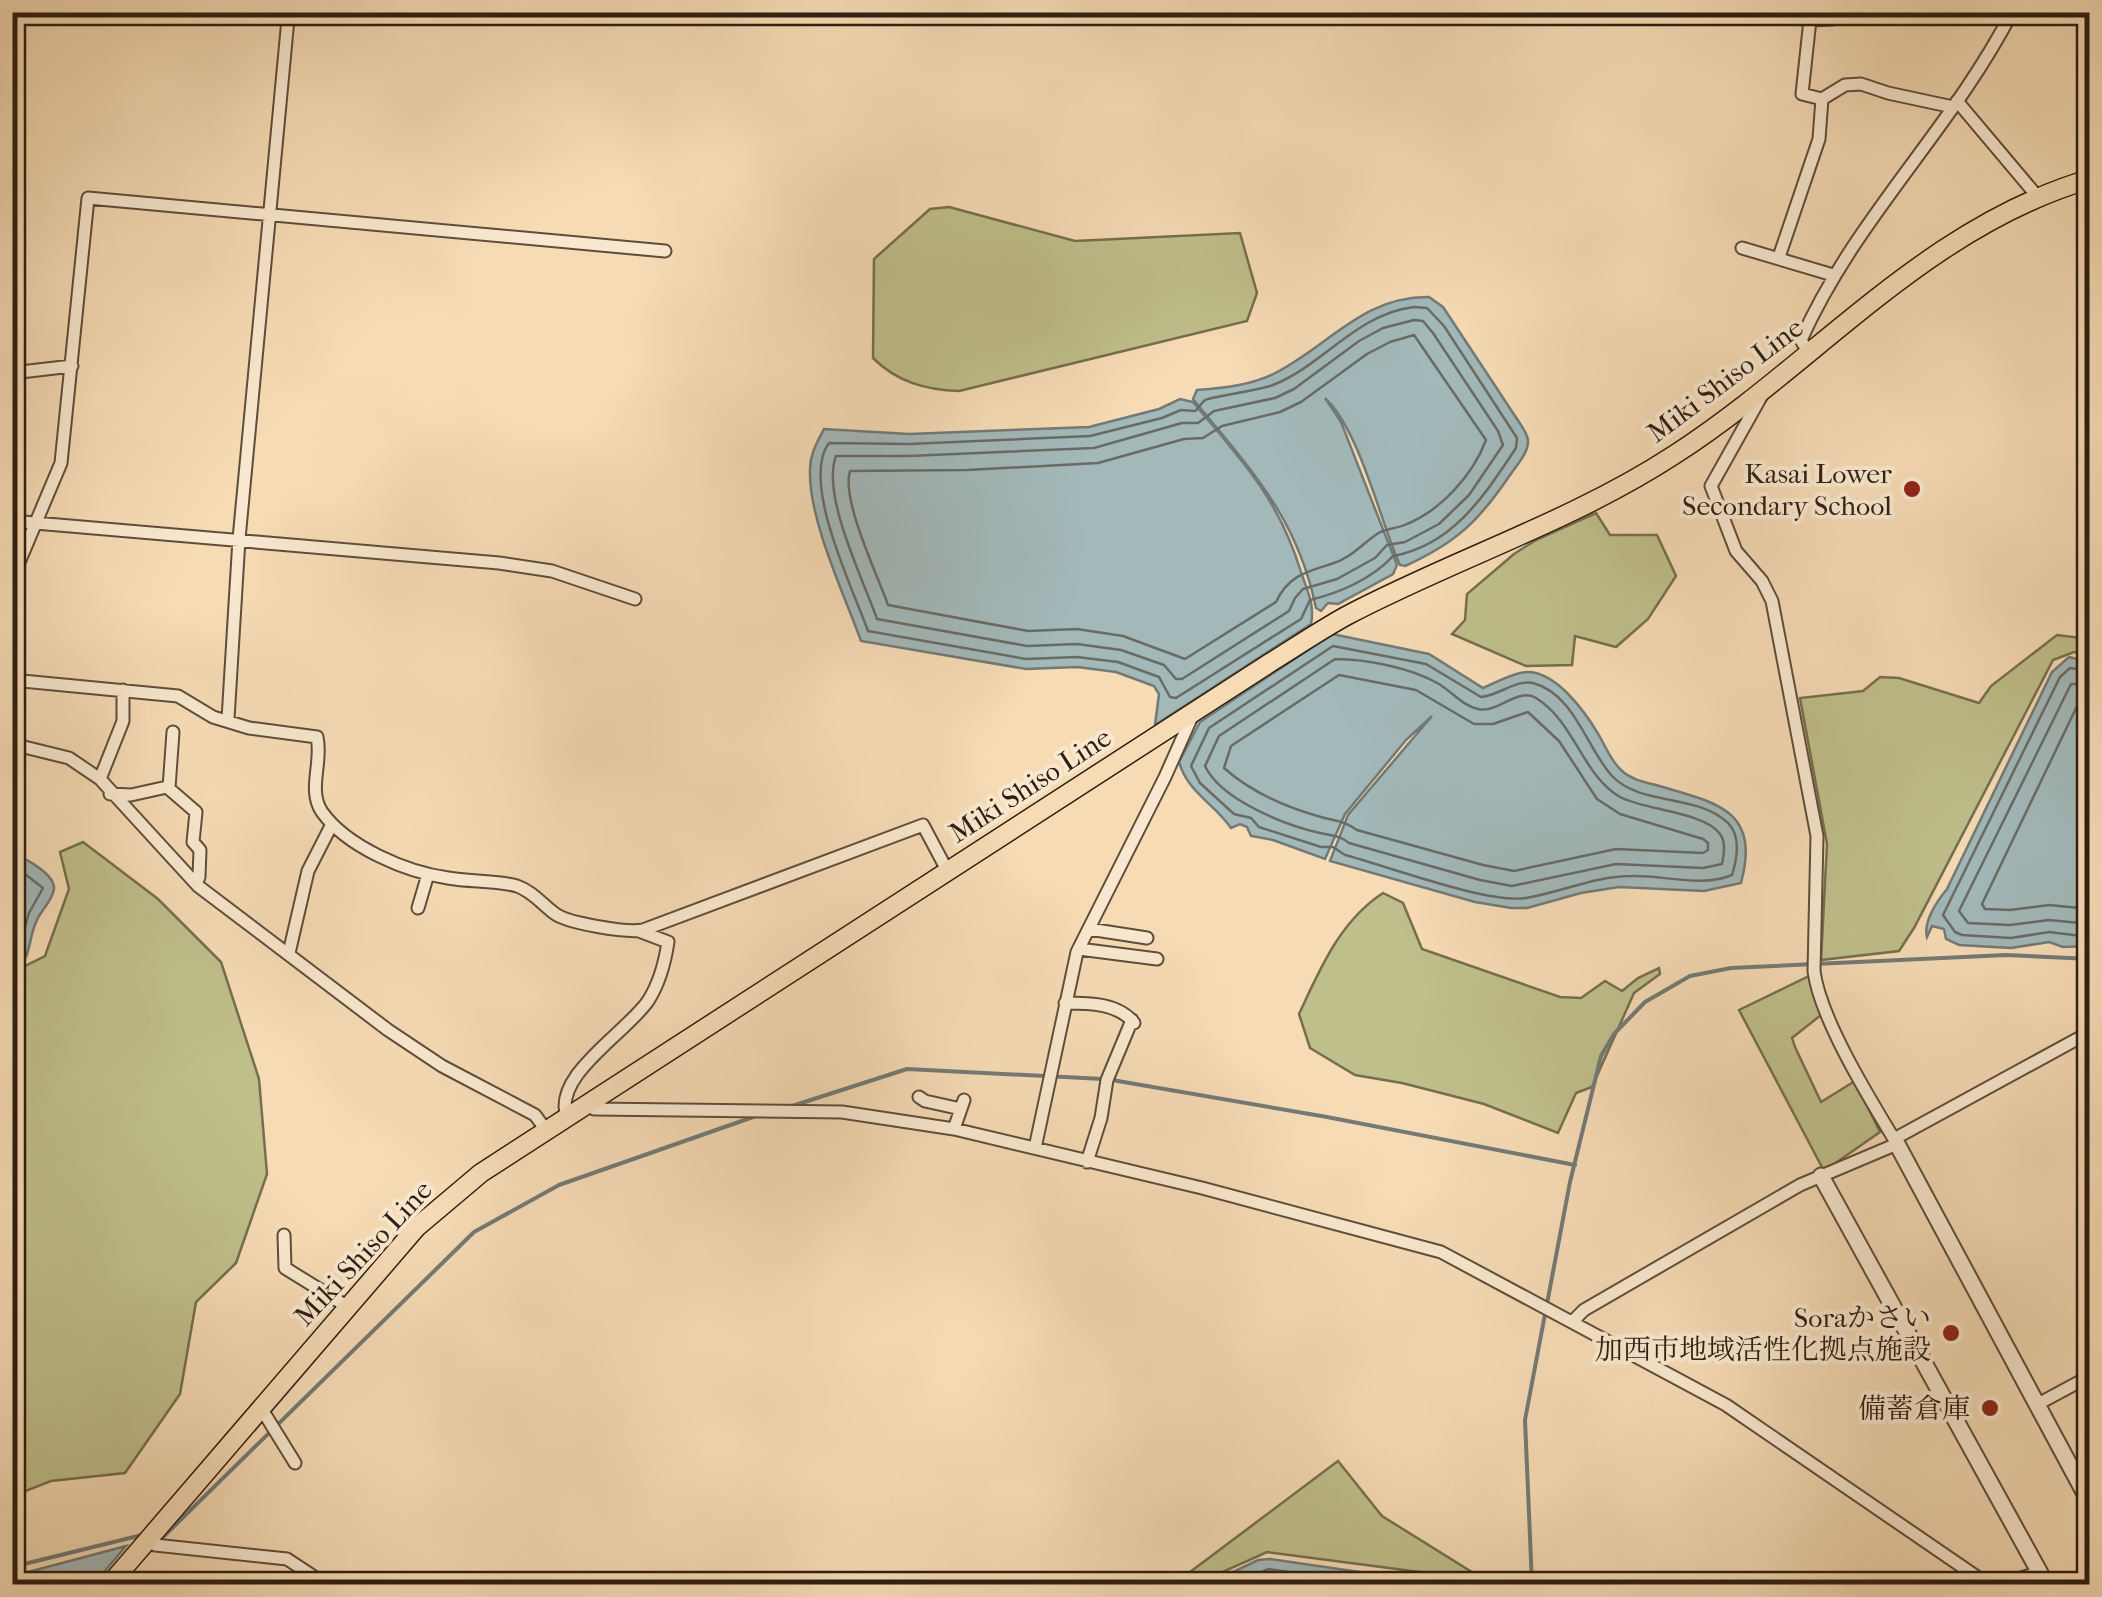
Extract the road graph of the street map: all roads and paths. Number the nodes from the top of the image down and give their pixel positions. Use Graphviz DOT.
graph roads {
  1 [pos="1786,12"];
  2 [pos="2012,12"];
  3 [pos="288,19"];
  4 [pos="1810,20"];
  5 [pos="1835,20"];
  6 [pos="1822,98"];
  7 [pos="1955,104"];
  8 [pos="2090,179"];
  9 [pos="2037,196"];
  10 [pos="271,216"];
  11 [pos="1742,248"];
  12 [pos="665,251"];
  13 [pos="1779,258"];
  14 [pos="1833,275"];
  15 [pos="1808,352"];
  16 [pos="72,366"];
  17 [pos="12,373"];
  18 [pos="1762,389"];
  19 [pos="12,521"];
  20 [pos="36,524"];
  21 [pos="239,540"];
  22 [pos="12,579"];
  23 [pos="635,598"];
  24 [pos="12,680"];
  25 [pos="124,690"];
  26 [pos="1194,712"];
  27 [pos="228,719"];
  28 [pos="173,732"];
  29 [pos="12,744"];
  30 [pos="100,779"];
  31 [pos="169,788"];
  32 [pos="110,794"];
  33 [pos="332,824"];
  34 [pos="948,870"];
  35 [pos="428,874"];
  36 [pos="196,884"];
  37 [pos="418,908"];
  38 [pos="1089,929"];
  39 [pos="640,931"];
  40 [pos="1147,938"];
  41 [pos="1079,948"];
  42 [pos="290,953"];
  43 [pos="1157,959"];
  44 [pos="1065,1003"];
  45 [pos="2090,1032"];
  46 [pos="588,1104"];
  47 [pos="567,1117"];
  48 [pos="919,1124"];
  49 [pos="954,1129"];
  50 [pos="546,1130"];
  51 [pos="1896,1142"];
  52 [pos="1035,1148"];
  53 [pos="1087,1162"];
  54 [pos="1821,1176"];
  55 [pos="284,1235"];
  56 [pos="348,1307"];
  57 [pos="1573,1321"];
  58 [pos="2090,1376"];
  59 [pos="2038,1404"];
  60 [pos="262,1408"];
  61 [pos="296,1463"];
  62 [pos="2090,1502"];
  63 [pos="148,1541"];
  64 [pos="2043,1578"];
  65 [pos="110,1584"];
  66 [pos="324,1584"];
  67 [pos="1995,1584"];
  68 [pos="2003,1584"];
  1 -- 4 [label="street"];
  2 -- 7 [label="street"];
  3 -- 10 [label="street"];
  4 -- 5 [label="street"];
  4 -- 6 [label="street"];
  6 -- 7 [label="street"];
  6 -- 13 [label="street"];
  7 -- 9 [label="street"];
  7 -- 14 [label="street"];
  8 -- 9 [label="main road, Miki Shiso Line"];
  9 -- 15 [label="main road, Miki Shiso Line"];
  10 -- 12 [label="street"];
  10 -- 16 [label="street"];
  10 -- 21 [label="street"];
  11 -- 13 [label="street"];
  13 -- 14 [label="street"];
  14 -- 15 [label="street"];
  15 -- 18 [label="main road, Miki Shiso Line"];
  16 -- 17 [label="street"];
  16 -- 20 [label="street"];
  18 -- 26 [label="main road, Miki Shiso Line"];
  18 -- 51 [label="street"];
  19 -- 20 [label="street"];
  20 -- 21 [label="street"];
  20 -- 22 [label="street"];
  21 -- 23 [label="street"];
  21 -- 27 [label="street"];
  24 -- 25 [label="street"];
  25 -- 27 [label="street"];
  25 -- 30 [label="street"];
  26 -- 34 [label="main road, Miki Shiso Line"];
  26 -- 38 [label="street"];
  27 -- 33 [label="street"];
  28 -- 31 [label="street"];
  29 -- 30 [label="street"];
  30 -- 32 [label="street"];
  31 -- 32 [label="street"];
  31 -- 36 [label="street"];
  32 -- 36 [label="street"];
  33 -- 35 [label="street"];
  33 -- 42 [label="street"];
  34 -- 39 [label="street"];
  34 -- 46 [label="main road, Miki Shiso Line"];
  35 -- 37 [label="street"];
  35 -- 39 [label="street"];
  36 -- 42 [label="street"];
  38 -- 40 [label="street"];
  38 -- 41 [label="street"];
  39 -- 47 [label="street"];
  41 -- 43 [label="street"];
  41 -- 44 [label="street"];
  42 -- 50 [label="street"];
  44 -- 52 [label="street"];
  44 -- 53 [label="street"];
  45 -- 51 [label="street"];
  46 -- 47 [label="main road, Miki Shiso Line"];
  46 -- 48 [label="street"];
  47 -- 50 [label="main road, Miki Shiso Line"];
  48 -- 49 [label="street"];
  48 -- 49 [label="street"];
  49 -- 52 [label="street"];
  50 -- 56 [label="main road, Miki Shiso Line"];
  51 -- 54 [label="street"];
  51 -- 59 [label="street"];
  52 -- 53 [label="street"];
  53 -- 57 [label="street"];
  54 -- 57 [label="street"];
  54 -- 64 [label="street"];
  55 -- 56 [label="street"];
  56 -- 60 [label="main road, Miki Shiso Line"];
  57 -- 67 [label="street"];
  58 -- 59 [label="street"];
  59 -- 62 [label="street"];
  60 -- 61 [label="street"];
  60 -- 63 [label="main road, Miki Shiso Line"];
  63 -- 65 [label="main road, Miki Shiso Line"];
  63 -- 66 [label="street"];
  64 -- 68 [label="street"];
}
